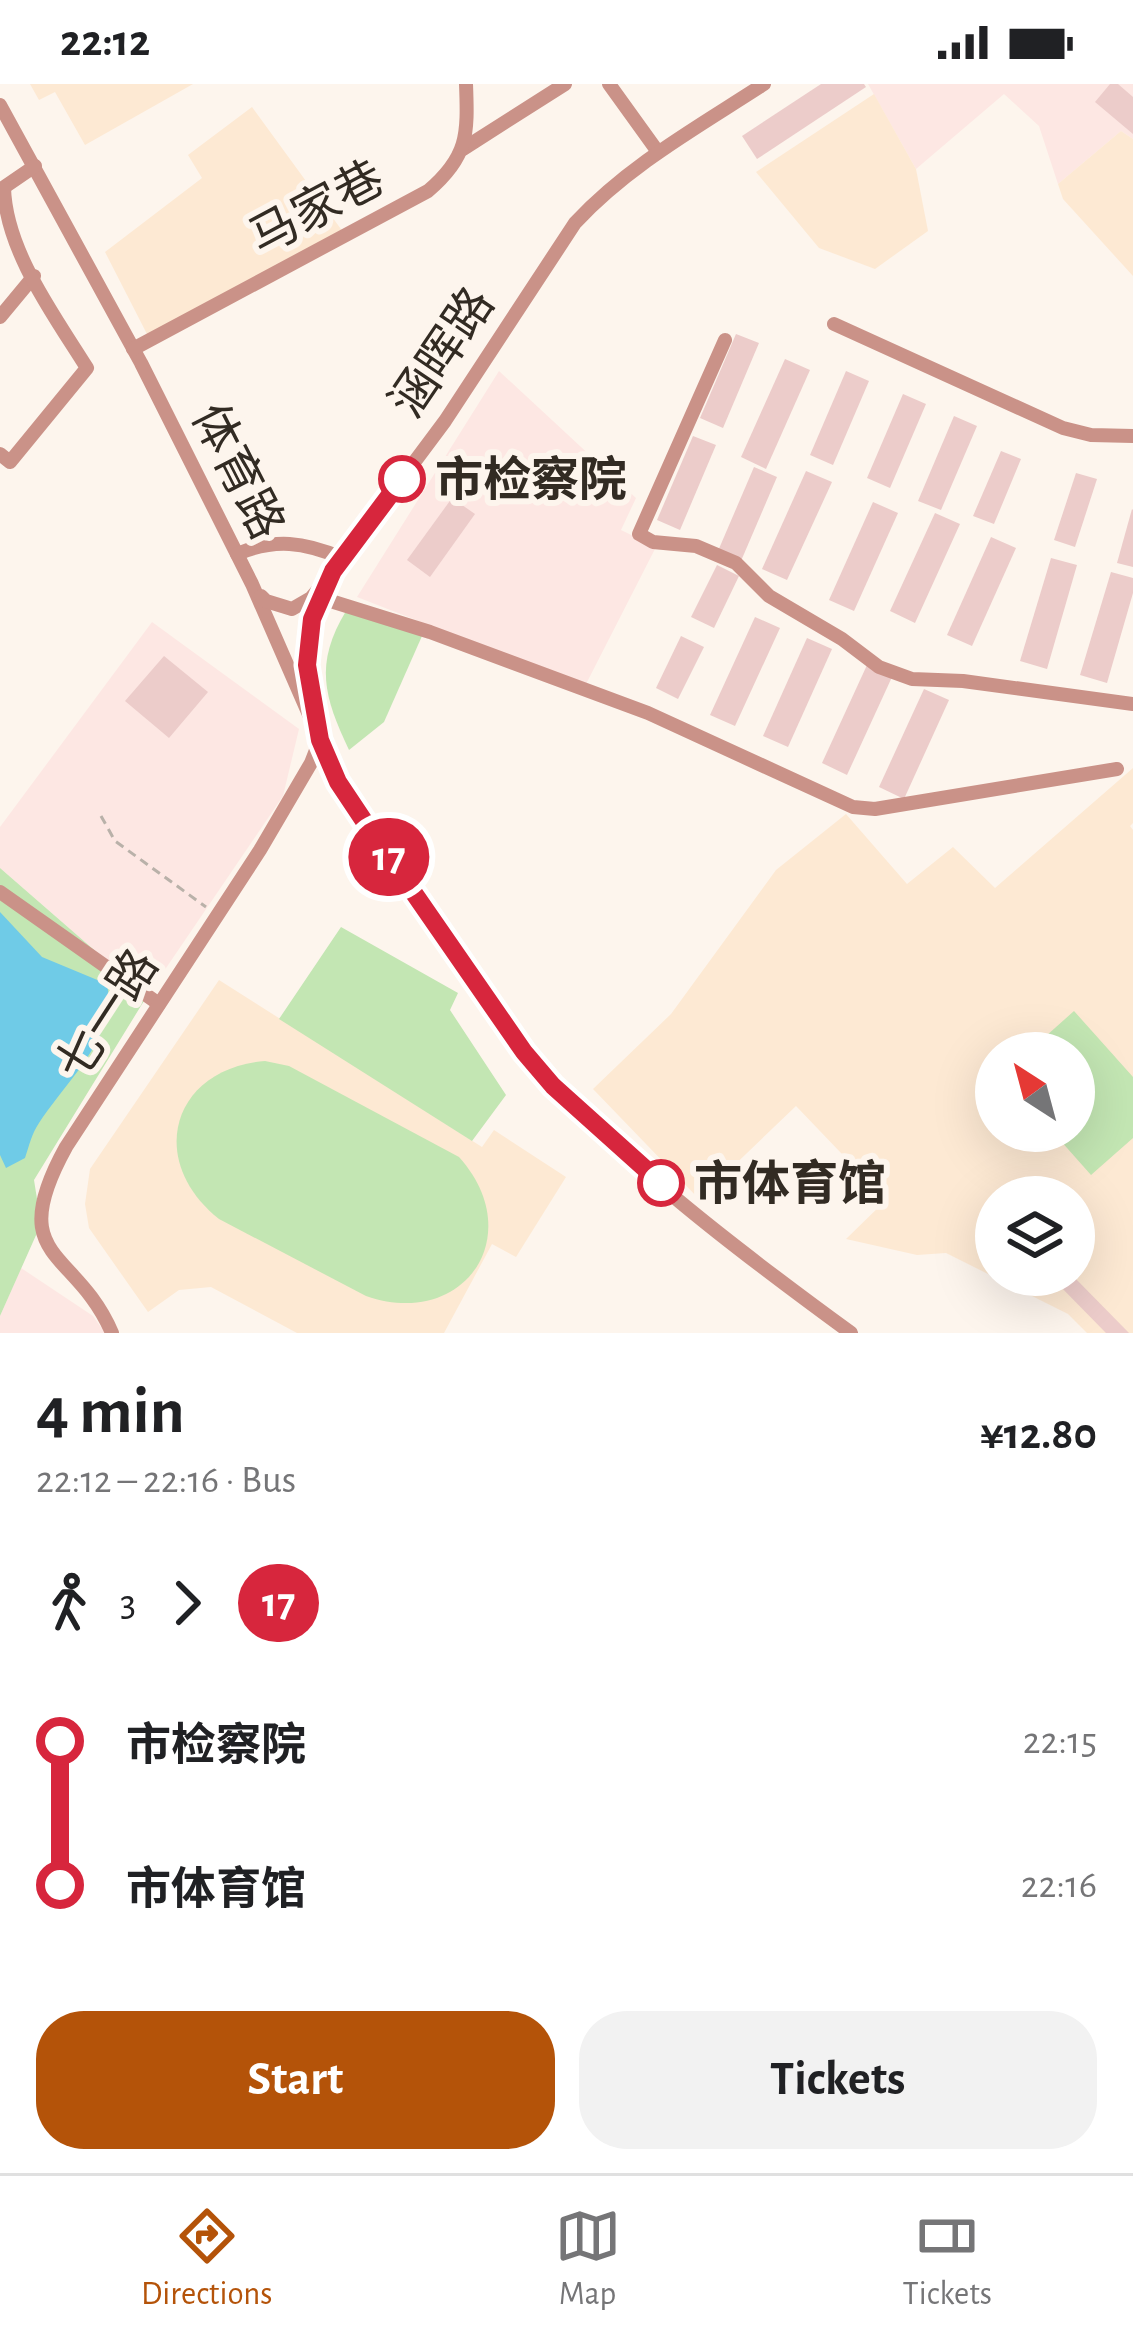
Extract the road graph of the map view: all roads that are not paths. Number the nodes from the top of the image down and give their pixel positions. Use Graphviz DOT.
graph roads {
  1 [pos="466,84"];
  2 [pos="565,84"];
  3 [pos="609,84"];
  4 [pos="764,84"];
  5 [pos="0,105"];
  6 [pos="463,148"];
  7 [pos="658,152"];
  8 [pos="34,166"];
  9 [pos="2,189"];
  10 [pos="34,276"];
  11 [pos="0,317"];
  12 [pos="834,325"];
  13 [pos="725,340"];
  14 [pos="133,349"];
  15 [pos="1133,436"];
  16 [pos="0,454"];
  17 [pos="237,554"];
  18 [pos="338,565"];
  19 [pos="252,584"];
  20 [pos="321,598"];
  21 [pos="1133,704"];
  22 [pos="320,740"];
  23 [pos="1117,769"];
  24 [pos="0,892"];
  25 [pos="158,1004"];
  26 [pos="112,1333"];
  27 [pos="850,1333"];
  1 -- 6 [label="street"];
  2 -- 6 [label="street, 马家巷"];
  3 -- 7 [label="street"];
  4 -- 7 [label="street, 涵晖路"];
  5 -- 8 [label="street, 体育路"];
  6 -- 14 [label="street, 马家巷"];
  7 -- 18 [label="street, 涵晖路"];
  8 -- 9 [label="street"];
  8 -- 14 [label="street, 体育路"];
  9 -- 10 [label="street"];
  10 -- 11 [label="street"];
  10 -- 16 [label="street"];
  12 -- 15 [label="street"];
  13 -- 21 [label="street"];
  14 -- 17 [label="street, 体育路"];
  17 -- 18 [label="street"];
  17 -- 19 [label="street, 体育路"];
  18 -- 19 [label="street"];
  18 -- 20 [label="street, 涵晖路"];
  19 -- 22 [label="street, 体育路"];
  20 -- 22 [label="street, 涵晖路"];
  20 -- 23 [label="street"];
  22 -- 25 [label="street, 七一路"];
  22 -- 27 [label="street, 体育路"];
  24 -- 25 [label="street"];
  25 -- 26 [label="street, 七一路"];
}
